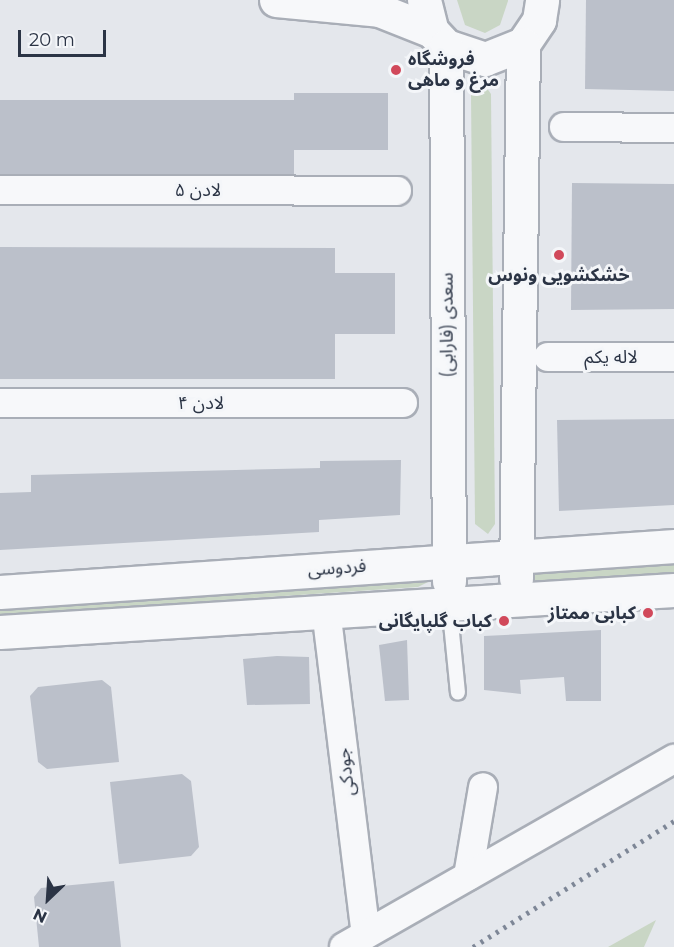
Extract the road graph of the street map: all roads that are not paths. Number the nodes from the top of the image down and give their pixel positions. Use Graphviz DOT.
graph roads {
  1 [pos="276,0"];
  2 [pos="542,0"];
  3 [pos="434,26"];
  4 [pos="523,44"];
  5 [pos="564,127"];
  6 [pos="674,128"];
  7 [pos="0,190"];
  8 [pos="397,190"];
  9 [pos="548,357"];
  10 [pos="674,357"];
  11 [pos="0,403"];
  12 [pos="403,403"];
  13 [pos="674,546"];
  14 [pos="517,556"];
  15 [pos="448,560"];
  16 [pos="674,590"];
  17 [pos="0,592"];
  18 [pos="516,601"];
  19 [pos="449,603"];
  20 [pos="326,610"];
  21 [pos="0,632"];
  22 [pos="458,693"];
  23 [pos="674,759"];
  24 [pos="483,787"];
  25 [pos="468,876"];
  26 [pos="355,941"];
  1 -- 3 [label="street"];
  2 -- 4 [label="street"];
  3 -- 4 [label="street"];
  3 -- 15 [label="street, سعدی (فارابی)"];
  4 -- 14 [label="street"];
  5 -- 6 [label="street"];
  7 -- 8 [label="street, لادن ۵"];
  9 -- 10 [label="street, لاله یکم"];
  11 -- 12 [label="street, لادن ۴"];
  13 -- 14 [label="street, فردوسی"];
  14 -- 15 [label="street, فردوسی"];
  14 -- 18 [label="street"];
  15 -- 17 [label="street, فردوسی"];
  15 -- 19 [label="street, سعدی (فارابی)"];
  16 -- 18 [label="street"];
  18 -- 19 [label="street"];
  19 -- 20 [label="street"];
  19 -- 22 [label="lane"];
  20 -- 21 [label="street"];
  20 -- 26 [label="street, جودکی"];
  23 -- 25 [label="street"];
  24 -- 25 [label="street"];
  25 -- 26 [label="street"];
}
